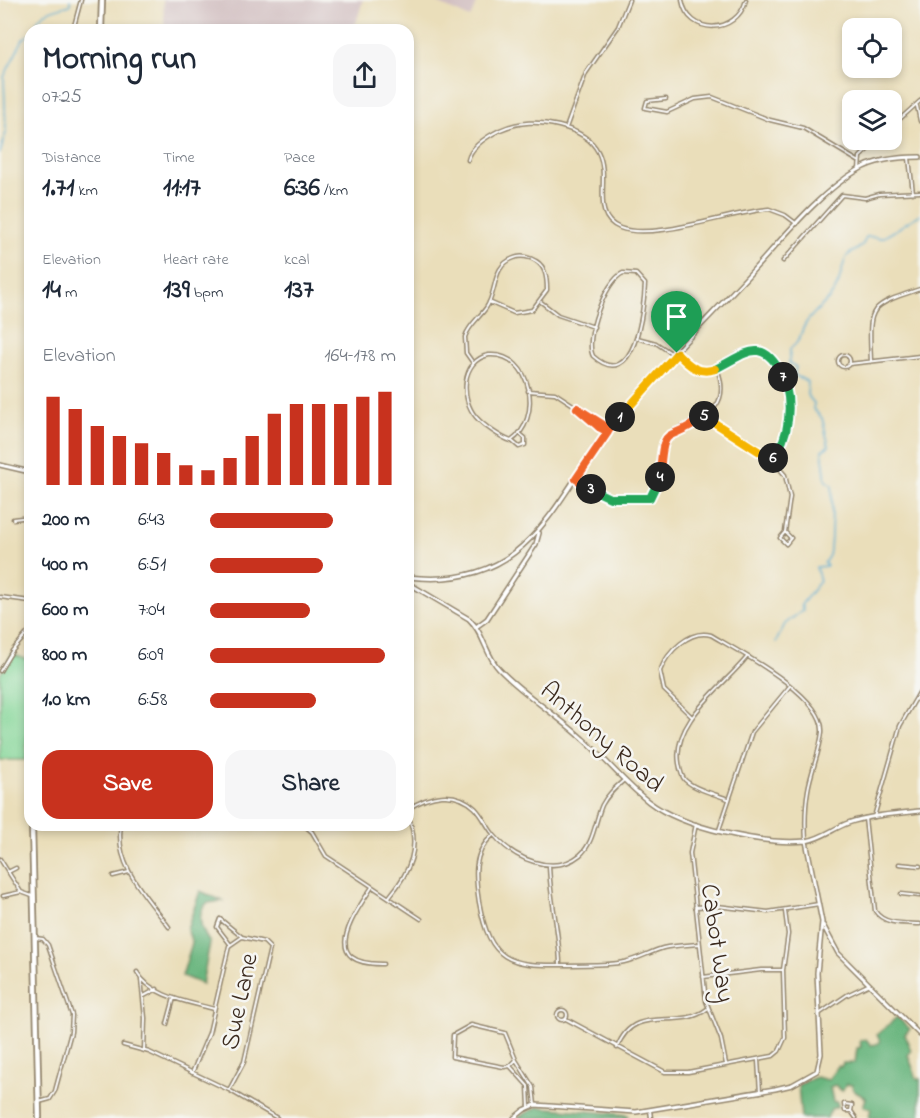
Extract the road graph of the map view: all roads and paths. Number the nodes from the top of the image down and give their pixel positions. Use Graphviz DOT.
graph roads {
  1 [pos="81,0"];
  2 [pos="102,0"];
  3 [pos="629,0"];
  4 [pos="682,0"];
  5 [pos="746,0"];
  6 [pos="75,24"];
  7 [pos="101,24"];
  8 [pos="666,99"];
  9 [pos="919,103"];
  10 [pos="902,118"];
  11 [pos="920,121"];
  12 [pos="566,128"];
  13 [pos="868,150"];
  14 [pos="920,157"];
  15 [pos="909,158"];
  16 [pos="468,160"];
  17 [pos="858,161"];
  18 [pos="859,170"];
  19 [pos="920,192"];
  20 [pos="913,193"];
  21 [pos="797,224"];
  22 [pos="783,261"];
  23 [pos="920,289"];
  24 [pos="540,301"];
  25 [pos="489,302"];
  26 [pos="594,327"];
  27 [pos="637,338"];
  28 [pos="676,354"];
  29 [pos="920,356"];
  30 [pos="473,363"];
  31 [pos="872,363"];
  32 [pos="849,364"];
  33 [pos="717,368"];
  34 [pos="528,391"];
  35 [pos="706,415"];
  36 [pos="609,431"];
  37 [pos="519,433"];
  38 [pos="512,441"];
  39 [pos="772,460"];
  40 [pos="0,465"];
  41 [pos="24,471"];
  42 [pos="576,479"];
  43 [pos="24,518"];
  44 [pos="13,519"];
  45 [pos="785,532"];
  46 [pos="538,533"];
  47 [pos="414,577"];
  48 [pos="414,586"];
  49 [pos="0,597"];
  50 [pos="24,599"];
  51 [pos="476,627"];
  52 [pos="24,637"];
  53 [pos="747,657"];
  54 [pos="0,671"];
  55 [pos="790,687"];
  56 [pos="920,691"];
  57 [pos="692,717"];
  58 [pos="625,780"];
  59 [pos="728,799"];
  60 [pos="414,805"];
  61 [pos="920,811"];
  62 [pos="874,817"];
  63 [pos="865,818"];
  64 [pos="696,824"];
  65 [pos="719,830"];
  66 [pos="32,831"];
  67 [pos="121,831"];
  68 [pos="311,831"];
  69 [pos="413,831"];
  70 [pos="494,835"];
  71 [pos="807,841"];
  72 [pos="0,859"];
  73 [pos="899,864"];
  74 [pos="549,865"];
  75 [pos="920,866"];
  76 [pos="16,868"];
  77 [pos="8,872"];
  78 [pos="129,872"];
  79 [pos="113,876"];
  80 [pos="372,887"];
  81 [pos="21,892"];
  82 [pos="901,894"];
  83 [pos="3,896"];
  84 [pos="34,897"];
  85 [pos="389,897"];
  86 [pos="920,897"];
  87 [pos="819,904"];
  88 [pos="695,907"];
  89 [pos="785,911"];
  90 [pos="422,919"];
  91 [pos="822,922"];
  92 [pos="920,924"];
  93 [pos="169,927"];
  94 [pos="242,937"];
  95 [pos="35,938"];
  96 [pos="230,944"];
  97 [pos="699,944"];
  98 [pos="383,964"];
  99 [pos="561,965"];
  100 [pos="783,970"];
  101 [pos="137,972"];
  102 [pos="703,977"];
  103 [pos="141,979"];
  104 [pos="868,985"];
  105 [pos="156,989"];
  106 [pos="144,996"];
  107 [pos="174,998"];
  108 [pos="214,1009"];
  109 [pos="707,1009"];
  110 [pos="819,1014"];
  111 [pos="566,1019"];
  112 [pos="167,1024"];
  113 [pos="920,1034"];
  114 [pos="123,1045"];
  115 [pos="617,1048"];
  116 [pos="144,1051"];
  117 [pos="516,1060"];
  118 [pos="758,1060"];
  119 [pos="726,1064"];
  120 [pos="510,1066"];
  121 [pos="192,1073"];
  122 [pos="229,1090"];
  123 [pos="760,1092"];
  124 [pos="39,1102"];
  125 [pos="536,1105"];
  126 [pos="529,1107"];
  127 [pos="650,1110"];
  128 [pos="851,1112"];
  129 [pos="39,1118"];
  130 [pos="277,1118"];
  131 [pos="514,1118"];
  132 [pos="651,1118"];
  133 [pos="856,1118"];
  1 -- 6 [label="street"];
  2 -- 7 [label="main road"];
  3 -- 12 [label="street"];
  4 -- 5 [label="street"];
  8 -- 17 [label="street"];
  9 -- 10 [label="street"];
  9 -- 11 [label="street"];
  12 -- 16 [label="street"];
  12 -- 21 [label="street"];
  13 -- 17 [label="street"];
  14 -- 15 [label="street"];
  15 -- 18 [label="street"];
  15 -- 20 [label="street"];
  17 -- 18 [label="street"];
  18 -- 21 [label="street"];
  19 -- 20 [label="street"];
  20 -- 22 [label="street"];
  21 -- 28 [label="street"];
  23 -- 31 [label="street"];
  24 -- 25 [label="street"];
  24 -- 25 [label="street"];
  24 -- 26 [label="street"];
  25 -- 30 [label="street"];
  26 -- 27 [label="street"];
  26 -- 27 [label="street"];
  27 -- 28 [label="street"];
  28 -- 33 [label="street"];
  28 -- 36 [label="street"];
  29 -- 31 [label="street"];
  30 -- 34 [label="street"];
  30 -- 38 [label="street"];
  31 -- 32 [label="street"];
  33 -- 35 [label="street"];
  33 -- 39 [label="street"];
  34 -- 36 [label="street"];
  34 -- 37 [label="street"];
  35 -- 39 [label="street"];
  35 -- 42 [label="street"];
  36 -- 42 [label="street"];
  37 -- 38 [label="street"];
  37 -- 38 [label="street"];
  39 -- 45 [label="street"];
  40 -- 41 [label="street"];
  42 -- 46 [label="street"];
  43 -- 44 [label="street"];
  46 -- 47 [label="street"];
  46 -- 51 [label="street"];
  48 -- 51 [label="street, Anthony Road"];
  49 -- 50 [label="street"];
  51 -- 58 [label="street, Anthony Road"];
  52 -- 54 [label="street"];
  53 -- 55 [label="street"];
  53 -- 57 [label="street"];
  53 -- 57 [label="street"];
  55 -- 59 [label="street"];
  55 -- 71 [label="street"];
  56 -- 62 [label="street"];
  57 -- 59 [label="street"];
  58 -- 64 [label="street, Anthony Road"];
  58 -- 74 [label="street"];
  59 -- 65 [label="street"];
  60 -- 70 [label="street"];
  61 -- 62 [label="street"];
  62 -- 63 [label="street"];
  63 -- 71 [label="street"];
  63 -- 92 [label="street"];
  64 -- 65 [label="street, Anthony Road"];
  64 -- 88 [label="street, Cabot Way"];
  65 -- 71 [label="street, Anthony Road"];
  66 -- 84 [label="main road"];
  67 -- 78 [label="street"];
  68 -- 80 [label="street"];
  69 -- 85 [label="street"];
  70 -- 74 [label="street"];
  70 -- 99 [label="street"];
  71 -- 87 [label="street"];
  72 -- 77 [label="street"];
  73 -- 75 [label="street"];
  74 -- 99 [label="street"];
  76 -- 77 [label="street"];
  77 -- 81 [label="street"];
  78 -- 79 [label="street"];
  78 -- 93 [label="street"];
  80 -- 85 [label="street"];
  80 -- 98 [label="street"];
  81 -- 83 [label="street"];
  81 -- 84 [label="street"];
  82 -- 86 [label="street"];
  84 -- 95 [label="main road"];
  85 -- 90 [label="street"];
  87 -- 89 [label="street"];
  87 -- 91 [label="street"];
  88 -- 89 [label="street"];
  88 -- 97 [label="street, Cabot Way"];
  89 -- 100 [label="street"];
  91 -- 104 [label="street"];
  91 -- 110 [label="street"];
  94 -- 96 [label="street"];
  94 -- 96 [label="street, Sue Lane"];
  94 -- 122 [label="street, Sue Lane"];
  95 -- 124 [label="main road"];
  95 -- 124 [label="street"];
  96 -- 108 [label="street"];
  97 -- 99 [label="street"];
  97 -- 102 [label="street, Cabot Way"];
  100 -- 102 [label="street"];
  100 -- 118 [label="street"];
  101 -- 103 [label="street"];
  102 -- 109 [label="street, Cabot Way"];
  103 -- 105 [label="street"];
  103 -- 106 [label="street"];
  104 -- 110 [label="street"];
  104 -- 113 [label="street"];
  105 -- 106 [label="street"];
  105 -- 107 [label="street"];
  106 -- 116 [label="street"];
  107 -- 108 [label="street"];
  107 -- 112 [label="street"];
  108 -- 121 [label="street"];
  109 -- 115 [label="street"];
  109 -- 119 [label="street, Cabot Way"];
  110 -- 123 [label="street"];
  111 -- 115 [label="street"];
  114 -- 116 [label="street"];
  115 -- 119 [label="street"];
  116 -- 121 [label="street"];
  117 -- 120 [label="street"];
  117 -- 120 [label="street"];
  117 -- 125 [label="street"];
  118 -- 119 [label="street"];
  118 -- 123 [label="street"];
  120 -- 126 [label="street"];
  121 -- 122 [label="street"];
  122 -- 130 [label="street"];
  123 -- 127 [label="street"];
  124 -- 129 [label="main road"];
  125 -- 126 [label="street"];
  125 -- 127 [label="street"];
  126 -- 131 [label="street"];
  127 -- 132 [label="street"];
  128 -- 133 [label="street"];
}
